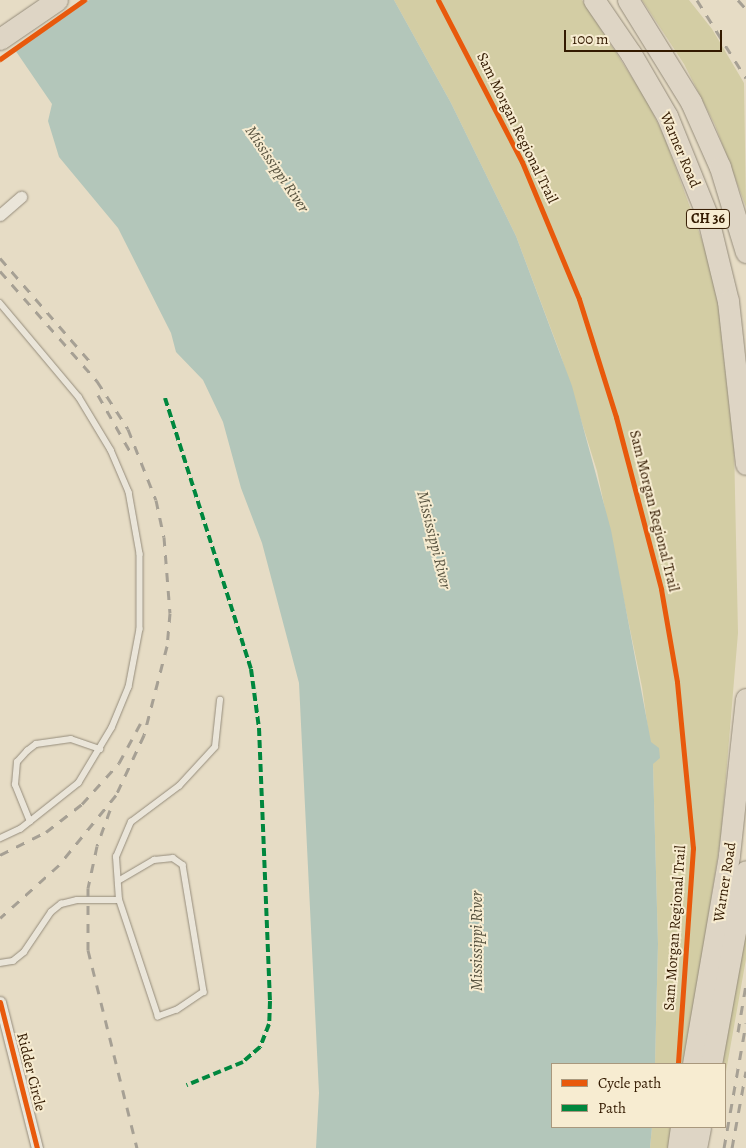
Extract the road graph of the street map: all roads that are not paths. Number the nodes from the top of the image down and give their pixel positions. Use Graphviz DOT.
graph roads {
  1 [pos="57,0"];
  2 [pos="594,0"];
  3 [pos="628,0"];
  4 [pos="0,39"];
  5 [pos="21,196"];
  6 [pos="0,214"];
  7 [pos="746,252"];
  8 [pos="0,303"];
  9 [pos="746,464"];
  10 [pos="746,699"];
  11 [pos="220,700"];
  12 [pos="100,749"];
  13 [pos="30,822"];
  14 [pos="0,839"];
  15 [pos="746,871"];
  16 [pos="118,881"];
  17 [pos="119,900"];
  18 [pos="0,963"];
  19 [pos="0,1002"];
  20 [pos="693,1063"];
  21 [pos="711,1063"];
  22 [pos="682,1128"];
  23 [pos="700,1128"];
  24 [pos="37,1148"];
  25 [pos="678,1148"];
  26 [pos="696,1148"];
  1 -- 4 [label="highway"];
  2 -- 9 [label="highway, Warner Road / CH 36"];
  3 -- 7 [label="highway, Warner Road / CH 36"];
  5 -- 6 [label="street"];
  8 -- 12 [label="lane"];
  10 -- 20 [label="highway, Warner Road"];
  11 -- 16 [label="lane"];
  12 -- 13 [label="lane"];
  12 -- 13 [label="lane"];
  13 -- 14 [label="lane"];
  15 -- 21 [label="highway, Warner Road"];
  16 -- 17 [label="lane"];
  16 -- 17 [label="lane"];
  17 -- 18 [label="lane"];
  19 -- 24 [label="street, Ridder Circle"];
  22 -- 25 [label="highway"];
  23 -- 26 [label="highway"];
}
